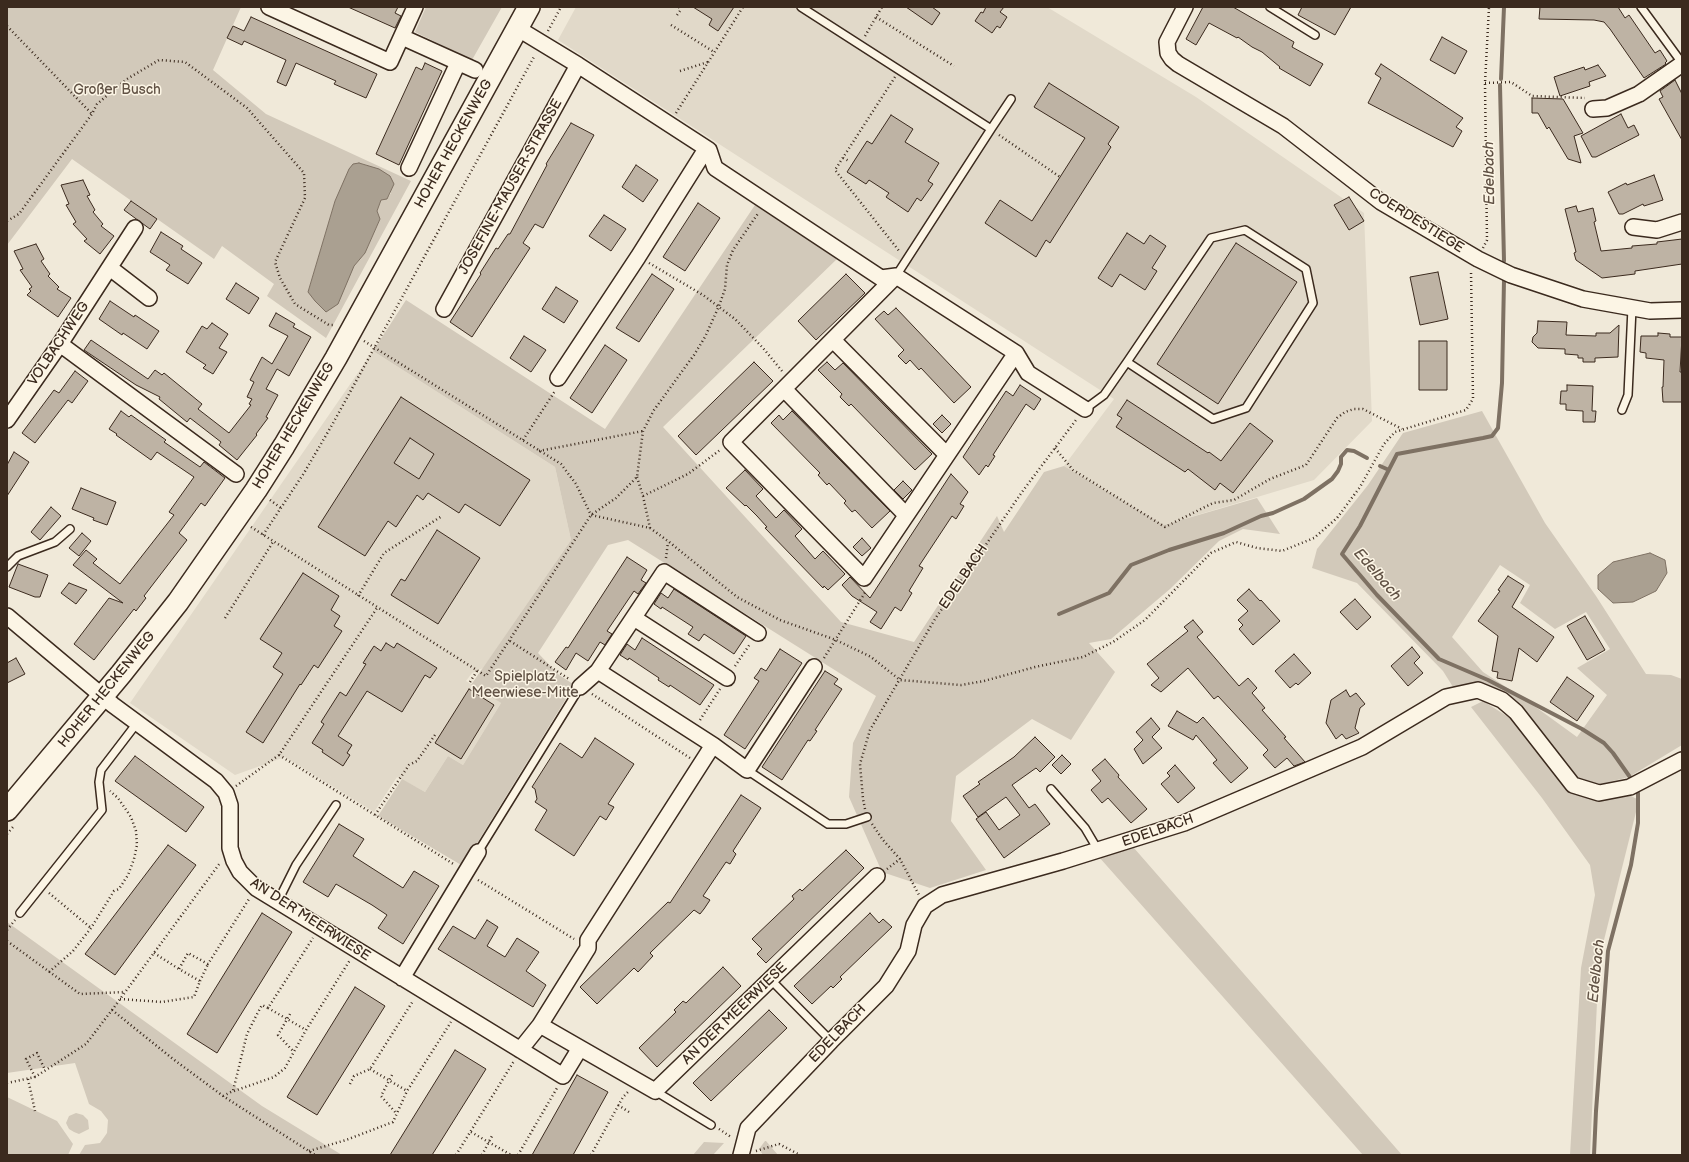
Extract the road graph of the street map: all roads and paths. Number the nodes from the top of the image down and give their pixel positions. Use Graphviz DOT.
graph roads {
  1 [pos="269,7"];
  2 [pos="415,7"];
  3 [pos="529,7"];
  4 [pos="561,7"];
  5 [pos="679,7"];
  6 [pos="743,7"];
  7 [pos="801,7"];
  8 [pos="882,7"];
  9 [pos="1185,7"];
  10 [pos="1270,7"];
  11 [pos="1489,7"];
  12 [pos="1641,7"];
  13 [pos="677,15"];
  14 [pos="876,17"];
  15 [pos="671,25"];
  16 [pos="7,26"];
  17 [pos="517,28"];
  18 [pos="1315,36"];
  19 [pos="402,37"];
  20 [pos="542,43"];
  21 [pos="859,44"];
  22 [pos="714,52"];
  23 [pos="708,62"];
  24 [pos="458,63"];
  25 [pos="1682,64"];
  26 [pos="578,65"];
  27 [pos="954,66"];
  28 [pos="475,70"];
  29 [pos="899,70"];
  30 [pos="680,71"];
  31 [pos="1485,83"];
  32 [pos="1010,99"];
  33 [pos="1590,104"];
  34 [pos="92,114"];
  35 [pos="669,124"];
  36 [pos="991,129"];
  37 [pos="706,149"];
  38 [pos="843,158"];
  39 [pos="848,161"];
  40 [pos="409,168"];
  41 [pos="1060,177"];
  42 [pos="766,202"];
  43 [pos="7,221"];
  44 [pos="1682,222"];
  45 [pos="1634,227"];
  46 [pos="135,228"];
  47 [pos="638,257"];
  48 [pos="1478,259"];
  49 [pos="906,260"];
  50 [pos="110,268"];
  51 [pos="896,276"];
  52 [pos="149,298"];
  53 [pos="719,306"];
  54 [pos="1632,308"];
  55 [pos="444,309"];
  56 [pos="1682,310"];
  57 [pos="337,325"];
  58 [pos="364,340"];
  59 [pos="833,340"];
  60 [pos="60,344"];
  61 [pos="376,348"];
  62 [pos="1016,353"];
  63 [pos="1127,362"];
  64 [pos="558,378"];
  65 [pos="788,386"];
  66 [pos="1085,409"];
  67 [pos="1622,410"];
  68 [pos="7,420"];
  69 [pos="1403,430"];
  70 [pos="643,431"];
  71 [pos="523,440"];
  72 [pos="731,442"];
  73 [pos="1055,448"];
  74 [pos="539,451"];
  75 [pos="947,456"];
  76 [pos="236,474"];
  77 [pos="637,477"];
  78 [pos="643,496"];
  79 [pos="269,500"];
  80 [pos="281,508"];
  81 [pos="591,515"];
  82 [pos="906,515"];
  83 [pos="442,516"];
  84 [pos="251,527"];
  85 [pos="650,528"];
  86 [pos="70,529"];
  87 [pos="263,536"];
  88 [pos="668,541"];
  89 [pos="273,542"];
  90 [pos="7,567"];
  91 [pos="664,572"];
  92 [pos="864,578"];
  93 [pos="358,596"];
  94 [pos="377,608"];
  95 [pos="7,616"];
  96 [pos="226,618"];
  97 [pos="634,618"];
  98 [pos="758,632"];
  99 [pos="510,640"];
  100 [pos="836,640"];
  101 [pos="814,667"];
  102 [pos="477,671"];
  103 [pos="598,671"];
  104 [pos="727,678"];
  105 [pos="900,680"];
  106 [pos="470,682"];
  107 [pos="580,687"];
  108 [pos="102,697"];
  109 [pos="137,723"];
  110 [pos="434,735"];
  111 [pos="713,745"];
  112 [pos="279,755"];
  113 [pos="1682,760"];
  114 [pos="700,765"];
  115 [pos="748,770"];
  116 [pos="99,782"];
  117 [pos="1051,789"];
  118 [pos="226,793"];
  119 [pos="336,805"];
  120 [pos="7,810"];
  121 [pos="375,815"];
  122 [pos="867,817"];
  123 [pos="230,848"];
  124 [pos="1098,850"];
  125 [pos="478,852"];
  126 [pos="465,872"];
  127 [pos="877,876"];
  128 [pos="41,886"];
  129 [pos="256,888"];
  130 [pos="278,901"];
  131 [pos="925,906"];
  132 [pos="20,913"];
  133 [pos="320,927"];
  134 [pos="91,928"];
  135 [pos="7,941"];
  136 [pos="588,948"];
  137 [pos="357,950"];
  138 [pos="154,953"];
  139 [pos="208,964"];
  140 [pos="179,969"];
  141 [pos="49,972"];
  142 [pos="402,978"];
  143 [pos="771,980"];
  144 [pos="200,981"];
  145 [pos="421,989"];
  146 [pos="125,992"];
  147 [pos="120,998"];
  148 [pos="268,1008"];
  149 [pos="112,1010"];
  150 [pos="458,1012"];
  151 [pos="290,1014"];
  152 [pos="287,1019"];
  153 [pos="540,1025"];
  154 [pos="306,1030"];
  155 [pos="831,1041"];
  156 [pos="580,1048"];
  157 [pos="520,1050"];
  158 [pos="294,1052"];
  159 [pos="370,1069"];
  160 [pos="45,1070"];
  161 [pos="392,1075"];
  162 [pos="35,1076"];
  163 [pos="563,1076"];
  164 [pos="28,1079"];
  165 [pos="389,1081"];
  166 [pos="638,1081"];
  167 [pos="7,1083"];
  168 [pos="350,1084"];
  169 [pos="234,1091"];
  170 [pos="655,1091"];
  171 [pos="407,1092"];
  172 [pos="223,1096"];
  173 [pos="618,1106"];
  174 [pos="35,1111"];
  175 [pos="629,1112"];
  176 [pos="396,1113"];
  177 [pos="711,1125"];
  178 [pos="471,1132"];
  179 [pos="492,1136"];
  180 [pos="489,1142"];
  181 [pos="734,1142"];
  182 [pos="309,1151"];
  183 [pos="746,1154"];
  184 [pos="316,1155"];
  185 [pos="456,1155"];
  186 [pos="482,1155"];
  187 [pos="511,1155"];
  188 [pos="518,1155"];
  189 [pos="591,1155"];
  190 [pos="800,1155"];
  1 -- 19 [label="street"];
  2 -- 19 [label="street"];
  3 -- 17 [label="street, HOHER HECKENWEG"];
  4 -- 20 [label="path"];
  5 -- 13 [label="path"];
  6 -- 22 [label="path"];
  7 -- 21 [label="lane"];
  8 -- 14 [label="path"];
  9 -- 48 [label="street, COERDESTIEGE"];
  10 -- 18 [label="lane"];
  11 -- 31 [label="path"];
  12 -- 25 [label="lane"];
  14 -- 21 [label="path"];
  14 -- 27 [label="path"];
  15 -- 22 [label="path"];
  16 -- 34 [label="path"];
  17 -- 20 [label="street"];
  17 -- 108 [label="street, HOHER HECKENWEG"];
  19 -- 24 [label="street"];
  20 -- 26 [label="street"];
  20 -- 61 [label="path"];
  21 -- 29 [label="lane"];
  22 -- 23 [label="path"];
  23 -- 30 [label="path"];
  23 -- 35 [label="path"];
  24 -- 28 [label="street"];
  24 -- 40 [label="street"];
  25 -- 33 [label="street"];
  26 -- 35 [label="street"];
  26 -- 55 [label="street, JOSEFINE-MAUSER-STRASSE"];
  29 -- 36 [label="lane"];
  29 -- 38 [label="path"];
  31 -- 33 [label="path"];
  31 -- 48 [label="path"];
  32 -- 36 [label="lane"];
  34 -- 43 [label="path"];
  34 -- 57 [label="path"];
  35 -- 37 [label="street"];
  36 -- 41 [label="path"];
  36 -- 49 [label="lane"];
  37 -- 42 [label="street"];
  37 -- 47 [label="street"];
  38 -- 39 [label="path"];
  38 -- 49 [label="path"];
  42 -- 51 [label="street"];
  42 -- 53 [label="path"];
  44 -- 45 [label="street"];
  46 -- 50 [label="street, VOLBACHWEG"];
  47 -- 53 [label="path"];
  47 -- 64 [label="street"];
  48 -- 54 [label="street, COERDESTIEGE"];
  48 -- 69 [label="path"];
  49 -- 51 [label="lane"];
  50 -- 52 [label="street"];
  50 -- 60 [label="street, VOLBACHWEG"];
  51 -- 59 [label="street"];
  51 -- 62 [label="street"];
  53 -- 65 [label="path"];
  53 -- 70 [label="path"];
  54 -- 56 [label="street, COERDESTIEGE"];
  54 -- 67 [label="lane"];
  58 -- 61 [label="path"];
  59 -- 65 [label="street"];
  59 -- 75 [label="street"];
  60 -- 68 [label="street, VOLBACHWEG"];
  60 -- 76 [label="street, HOHER HECKENWEG"];
  61 -- 71 [label="path"];
  61 -- 80 [label="path"];
  62 -- 66 [label="street"];
  62 -- 75 [label="street"];
  63 -- 63 [label="lane"];
  63 -- 66 [label="lane"];
  64 -- 71 [label="path"];
  65 -- 72 [label="street"];
  65 -- 82 [label="street"];
  66 -- 73 [label="path, EDELBACH"];
  69 -- 73 [label="path"];
  69 -- 105 [label="path"];
  70 -- 74 [label="path"];
  70 -- 77 [label="path"];
  71 -- 74 [label="path"];
  72 -- 78 [label="path"];
  72 -- 92 [label="street"];
  73 -- 105 [label="path, EDELBACH"];
  74 -- 81 [label="path"];
  75 -- 82 [label="street"];
  77 -- 78 [label="path"];
  77 -- 81 [label="path"];
  78 -- 85 [label="path"];
  79 -- 80 [label="path"];
  80 -- 87 [label="path"];
  81 -- 85 [label="path"];
  81 -- 99 [label="path"];
  82 -- 92 [label="street"];
  83 -- 93 [label="path"];
  84 -- 87 [label="path"];
  85 -- 88 [label="path"];
  86 -- 90 [label="lane"];
  87 -- 89 [label="path"];
  88 -- 91 [label="path"];
  88 -- 100 [label="path"];
  89 -- 93 [label="path"];
  89 -- 96 [label="path"];
  91 -- 97 [label="street"];
  91 -- 98 [label="street"];
  92 -- 100 [label="path"];
  93 -- 94 [label="path"];
  94 -- 102 [label="path"];
  94 -- 112 [label="path"];
  95 -- 108 [label="street"];
  97 -- 103 [label="street"];
  97 -- 104 [label="street"];
  99 -- 102 [label="path"];
  99 -- 107 [label="path"];
  100 -- 101 [label="path"];
  100 -- 105 [label="path"];
  101 -- 115 [label="street"];
  102 -- 106 [label="path"];
  103 -- 107 [label="street"];
  103 -- 111 [label="street"];
  105 -- 122 [label="path, EDELBACH"];
  107 -- 114 [label="path"];
  107 -- 125 [label="lane"];
  108 -- 109 [label="street"];
  108 -- 120 [label="street, HOHER HECKENWEG"];
  109 -- 116 [label="lane"];
  109 -- 118 [label="street"];
  110 -- 121 [label="path"];
  111 -- 114 [label="street"];
  111 -- 115 [label="street"];
  112 -- 118 [label="path"];
  112 -- 121 [label="path"];
  113 -- 124 [label="street, EDELBACH"];
  114 -- 136 [label="street"];
  115 -- 122 [label="lane"];
  116 -- 128 [label="lane"];
  116 -- 134 [label="path"];
  117 -- 124 [label="lane"];
  118 -- 123 [label="street, AN DER MEERWIESE"];
  119 -- 130 [label="lane"];
  121 -- 126 [label="path"];
  122 -- 131 [label="path, EDELBACH"];
  123 -- 129 [label="street, AN DER MEERWIESE"];
  123 -- 138 [label="path"];
  124 -- 131 [label="street, EDELBACH"];
  125 -- 126 [label="street"];
  126 -- 136 [label="path"];
  126 -- 142 [label="street"];
  127 -- 143 [label="street, AN DER MEERWIESE"];
  128 -- 132 [label="lane"];
  128 -- 134 [label="path"];
  129 -- 130 [label="street, AN DER MEERWIESE"];
  129 -- 139 [label="path"];
  130 -- 133 [label="street, AN DER MEERWIESE"];
  131 -- 155 [label="street, EDELBACH"];
  133 -- 137 [label="street, AN DER MEERWIESE"];
  133 -- 148 [label="path"];
  134 -- 141 [label="path"];
  135 -- 141 [label="path"];
  136 -- 153 [label="street"];
  137 -- 142 [label="street, AN DER MEERWIESE"];
  137 -- 154 [label="path"];
  138 -- 140 [label="path"];
  138 -- 146 [label="path"];
  139 -- 140 [label="path"];
  139 -- 144 [label="path"];
  140 -- 144 [label="path"];
  141 -- 146 [label="path"];
  142 -- 145 [label="street, AN DER MEERWIESE"];
  143 -- 155 [label="lane"];
  143 -- 170 [label="street, AN DER MEERWIESE"];
  144 -- 147 [label="path"];
  145 -- 150 [label="street, AN DER MEERWIESE"];
  145 -- 159 [label="path"];
  146 -- 147 [label="path"];
  147 -- 149 [label="path"];
  148 -- 152 [label="path"];
  148 -- 169 [label="path"];
  149 -- 160 [label="path"];
  149 -- 172 [label="path"];
  150 -- 157 [label="street, AN DER MEERWIESE"];
  150 -- 171 [label="path"];
  151 -- 152 [label="path"];
  152 -- 154 [label="path"];
  152 -- 158 [label="path"];
  153 -- 156 [label="street"];
  153 -- 157 [label="street"];
  154 -- 158 [label="path"];
  155 -- 183 [label="street, EDELBACH"];
  156 -- 163 [label="street"];
  156 -- 166 [label="street"];
  157 -- 163 [label="street, AN DER MEERWIESE"];
  157 -- 178 [label="path"];
  158 -- 169 [label="path"];
  159 -- 165 [label="path"];
  159 -- 168 [label="path"];
  160 -- 162 [label="path"];
  160 -- 162 [label="path"];
  161 -- 165 [label="path"];
  162 -- 164 [label="path"];
  163 -- 188 [label="path"];
  164 -- 167 [label="path"];
  164 -- 174 [label="path"];
  165 -- 171 [label="path"];
  165 -- 176 [label="path"];
  166 -- 170 [label="street"];
  166 -- 173 [label="path"];
  169 -- 172 [label="path"];
  170 -- 177 [label="lane"];
  171 -- 176 [label="path"];
  172 -- 182 [label="path"];
  173 -- 175 [label="path"];
  173 -- 189 [label="path"];
  176 -- 182 [label="path"];
  177 -- 181 [label="path"];
  178 -- 180 [label="path"];
  178 -- 185 [label="path"];
  179 -- 180 [label="path"];
  180 -- 186 [label="path"];
  180 -- 187 [label="path"];
  182 -- 184 [label="path"];
  183 -- 190 [label="path"];
}
